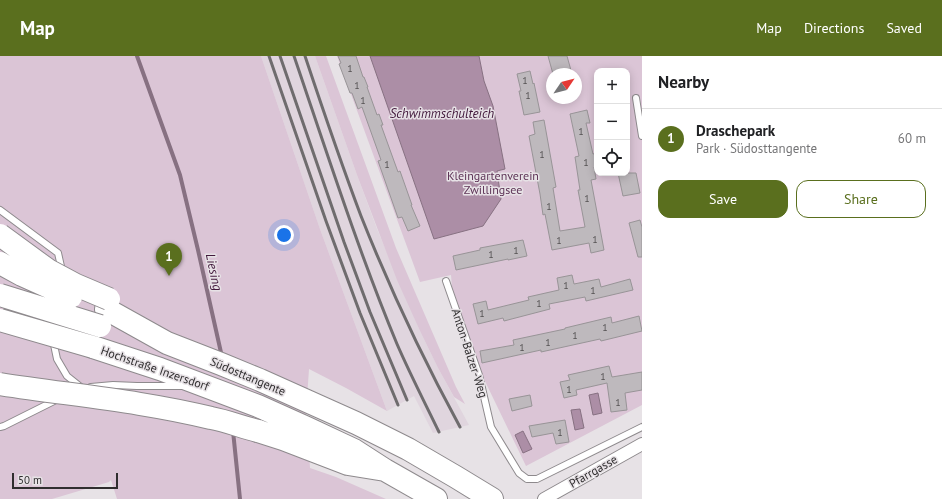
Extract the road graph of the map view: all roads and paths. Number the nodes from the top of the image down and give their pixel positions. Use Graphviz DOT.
graph roads {
  1 [pos="636,98"];
  2 [pos="642,136"];
  3 [pos="0,210"];
  4 [pos="0,235"];
  5 [pos="0,263"];
  6 [pos="446,280"];
  7 [pos="0,295"];
  8 [pos="60,299"];
  9 [pos="58,306"];
  10 [pos="0,320"];
  11 [pos="54,320"];
  12 [pos="51,327"];
  13 [pos="167,343"];
  14 [pos="0,384"];
  15 [pos="189,386"];
  16 [pos="82,388"];
  17 [pos="0,426"];
  18 [pos="642,427"];
  19 [pos="308,438"];
  20 [pos="642,444"];
  21 [pos="436,499"];
  22 [pos="492,499"];
  23 [pos="544,499"];
  1 -- 2 [label="lane"];
  3 -- 8 [label="lane"];
  4 -- 13 [label="highway, bridge"];
  5 -- 13 [label="highway, Südosttangente, bridge"];
  6 -- 18 [label="lane, Anton-Balzer-Weg"];
  7 -- 13 [label="highway, Hochstraße Inzersdorf, bridge"];
  9 -- 11 [label="lane"];
  10 -- 19 [label="highway, Hochstraße Inzersdorf, bridge"];
  12 -- 16 [label="lane"];
  13 -- 22 [label="highway, Südosttangente"];
  14 -- 19 [label="highway, bridge"];
  15 -- 16 [label="lane"];
  16 -- 17 [label="lane"];
  19 -- 21 [label="highway"];
  20 -- 23 [label="street, Pfarrgasse"];
}
